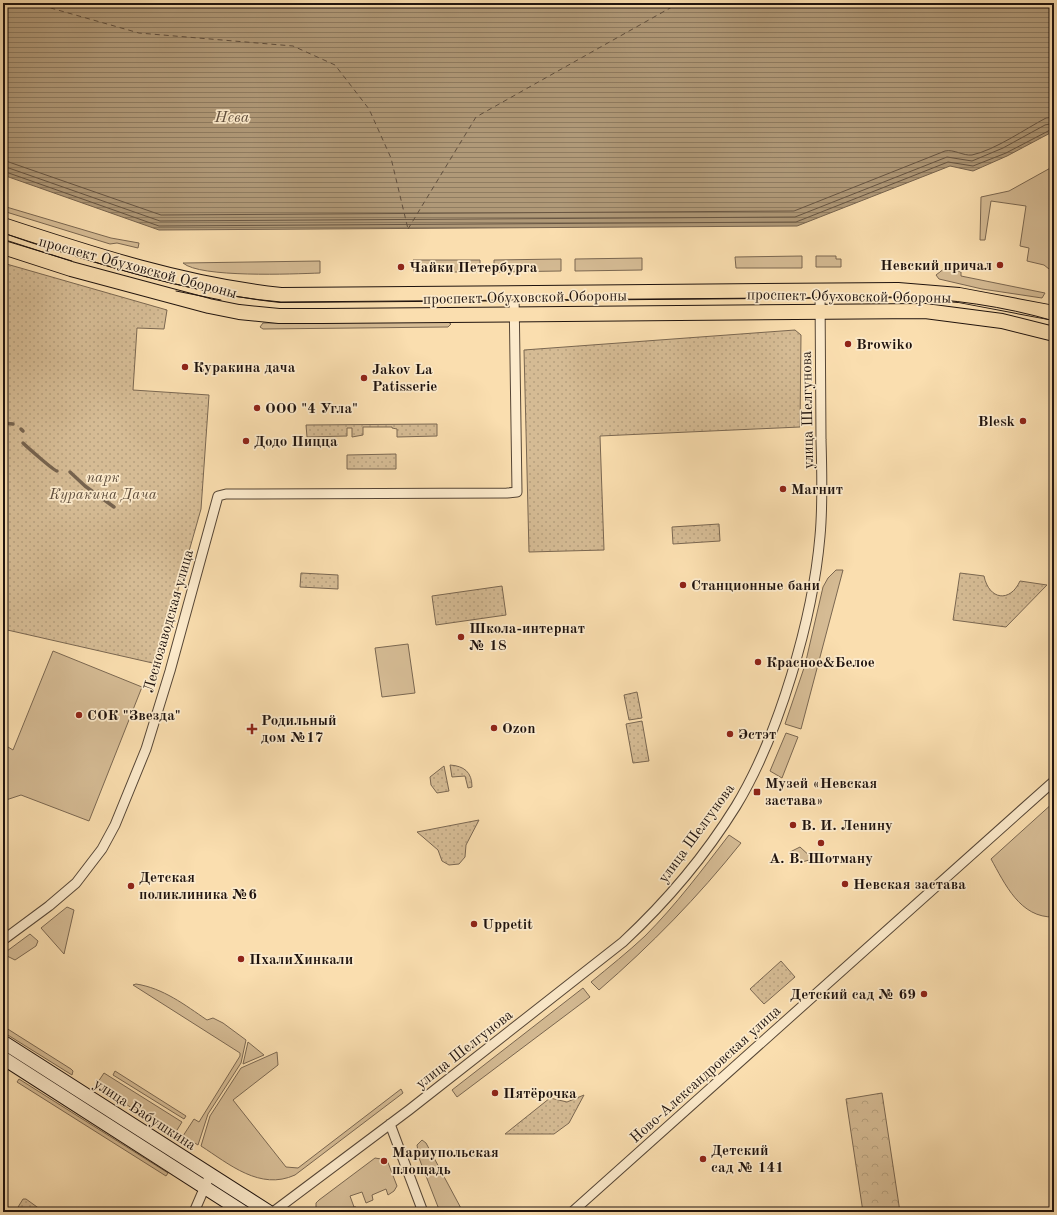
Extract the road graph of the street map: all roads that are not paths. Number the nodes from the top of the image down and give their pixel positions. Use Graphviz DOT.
graph roads {
  1 [pos="3,226"];
  2 [pos="3,247"];
  3 [pos="820,291"];
  4 [pos="514,293"];
  5 [pos="820,311"];
  6 [pos="1054,313"];
  7 [pos="514,314"];
  8 [pos="1054,334"];
  9 [pos="1054,781"];
  10 [pos="3,940"];
  11 [pos="3,1042"];
  12 [pos="3,1058"];
  13 [pos="390,1124"];
  14 [pos="210,1175"];
  15 [pos="205,1187"];
  16 [pos="194,1212"];
  17 [pos="243,1212"];
  18 [pos="269,1212"];
  19 [pos="273,1212"];
  20 [pos="423,1212"];
  21 [pos="572,1212"];
  1 -- 4 [label="main road, проспект Обуховской Обороны"];
  2 -- 7 [label="main road, проспект Обуховской Обороны"];
  3 -- 4 [label="main road, проспект Обуховской Обороны"];
  3 -- 5 [label="street, улица Шелгунова"];
  3 -- 6 [label="main road, проспект Обуховской Обороны"];
  4 -- 7 [label="street"];
  5 -- 7 [label="main road, проспект Обуховской Обороны"];
  5 -- 8 [label="main road, проспект Обуховской Обороны"];
  5 -- 13 [label="street, улица Шелгунова"];
  7 -- 10 [label="street, Леснозаводская улица"];
  9 -- 21 [label="street, Ново-Александровская улица"];
  11 -- 14 [label="main road, улица Бабушкина"];
  12 -- 15 [label="main road, улица Бабушкина"];
  13 -- 19 [label="street, улица Шелгунова"];
  13 -- 20 [label="street"];
  14 -- 15 [label="street"];
  14 -- 18 [label="main road, улица Бабушкина"];
  15 -- 16 [label="street"];
  15 -- 17 [label="main road, улица Бабушкина"];
}
